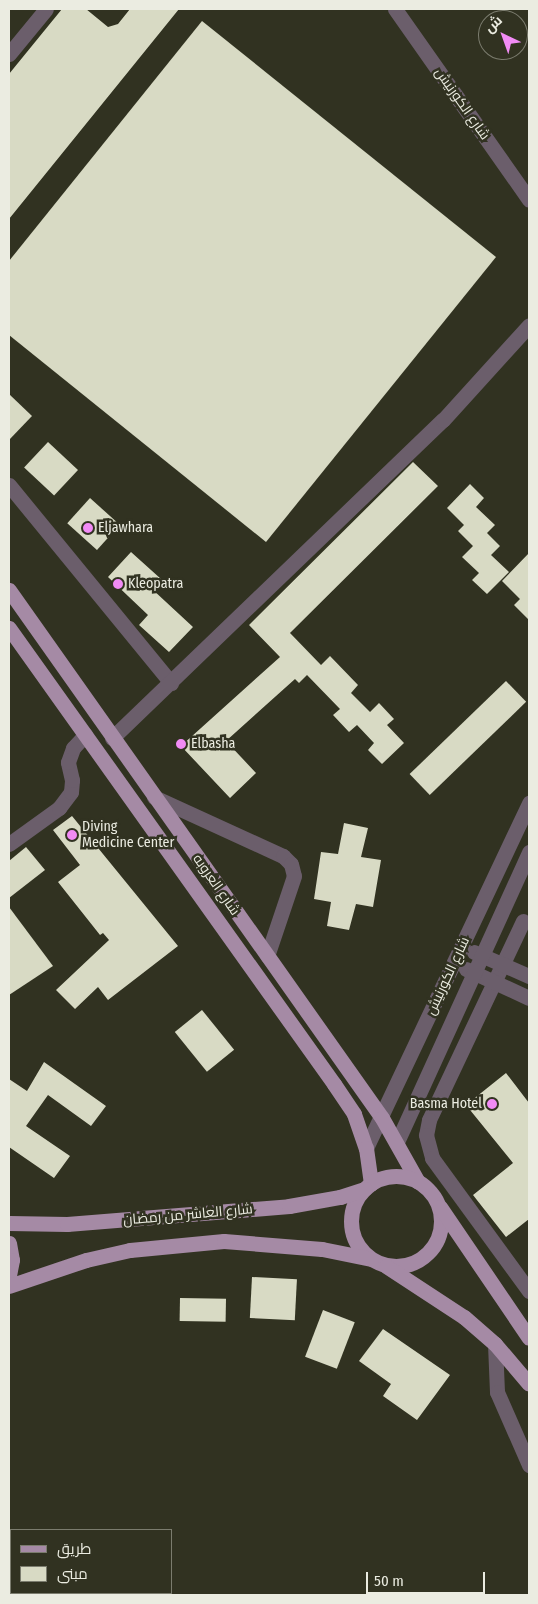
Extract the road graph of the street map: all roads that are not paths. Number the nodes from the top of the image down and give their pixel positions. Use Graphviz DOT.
graph roads {
  1 [pos="46,9"];
  2 [pos="395,9"];
  3 [pos="9,54"];
  4 [pos="529,200"];
  5 [pos="529,325"];
  6 [pos="9,485"];
  7 [pos="9,590"];
  8 [pos="9,628"];
  9 [pos="171,683"];
  10 [pos="85,735"];
  11 [pos="112,738"];
  12 [pos="154,797"];
  13 [pos="529,804"];
  14 [pos="9,844"];
  15 [pos="529,852"];
  16 [pos="482,903"];
  17 [pos="502,911"];
  18 [pos="526,923"];
  19 [pos="461,946"];
  20 [pos="482,955"];
  21 [pos="267,956"];
  22 [pos="454,962"];
  23 [pos="504,965"];
  24 [pos="474,972"];
  25 [pos="529,976"];
  26 [pos="495,982"];
  27 [pos="529,998"];
  28 [pos="382,1118"];
  29 [pos="397,1142"];
  30 [pos="366,1148"];
  31 [pos="418,1182"];
  32 [pos="368,1186"];
  33 [pos="437,1203"];
  34 [pos="9,1223"];
  35 [pos="490,1239"];
  36 [pos="9,1243"];
  37 [pos="470,1252"];
  38 [pos="378,1262"];
  39 [pos="9,1276"];
  40 [pos="9,1286"];
  41 [pos="529,1291"];
  42 [pos="529,1338"];
  43 [pos="495,1344"];
  44 [pos="529,1384"];
  45 [pos="529,1465"];
  1 -- 3 [label="street"];
  2 -- 4 [label="street, شارع الكورنيش"];
  5 -- 9 [label="street"];
  6 -- 9 [label="street"];
  7 -- 11 [label="main road, شارع العروبه"];
  8 -- 10 [label="main road, شارع العروبه"];
  9 -- 11 [label="street"];
  10 -- 14 [label="street"];
  10 -- 30 [label="main road, شارع العروبه"];
  11 -- 12 [label="main road, شارع العروبه"];
  12 -- 21 [label="main road, شارع العروبه"];
  12 -- 21 [label="street"];
  13 -- 16 [label="street, شارع الكورنيش"];
  15 -- 17 [label="street, شارع الكورنيش"];
  16 -- 17 [label="street"];
  16 -- 19 [label="street, شارع الكورنيش"];
  17 -- 18 [label="street"];
  17 -- 20 [label="street, شارع الكورنيش"];
  18 -- 23 [label="street"];
  19 -- 20 [label="street"];
  19 -- 22 [label="street, شارع الكورنيش"];
  20 -- 23 [label="street"];
  20 -- 24 [label="street, شارع الكورنيش"];
  21 -- 28 [label="main road, شارع العروبه"];
  22 -- 24 [label="street"];
  22 -- 28 [label="street, شارع الكورنيش"];
  23 -- 25 [label="street"];
  23 -- 26 [label="street"];
  24 -- 26 [label="street"];
  24 -- 29 [label="street, شارع الكورنيش"];
  26 -- 27 [label="street"];
  26 -- 35 [label="street"];
  28 -- 29 [label="main road, شارع العروبه"];
  28 -- 30 [label="street, شارع الكورنيش"];
  29 -- 31 [label="main road, شارع العروبه"];
  30 -- 32 [label="main road, شارع العروبه"];
  31 -- 32 [label="main road"];
  31 -- 33 [label="main road"];
  32 -- 34 [label="main road, شارع العاشر من رمضان"];
  32 -- 38 [label="main road"];
  33 -- 37 [label="main road"];
  33 -- 38 [label="main road"];
  35 -- 37 [label="street"];
  35 -- 41 [label="street"];
  36 -- 39 [label="main road"];
  37 -- 42 [label="main road"];
  38 -- 40 [label="main road, شارع العاشر من رمضان"];
  38 -- 43 [label="main road"];
  43 -- 44 [label="main road"];
  43 -- 45 [label="street"];
}
